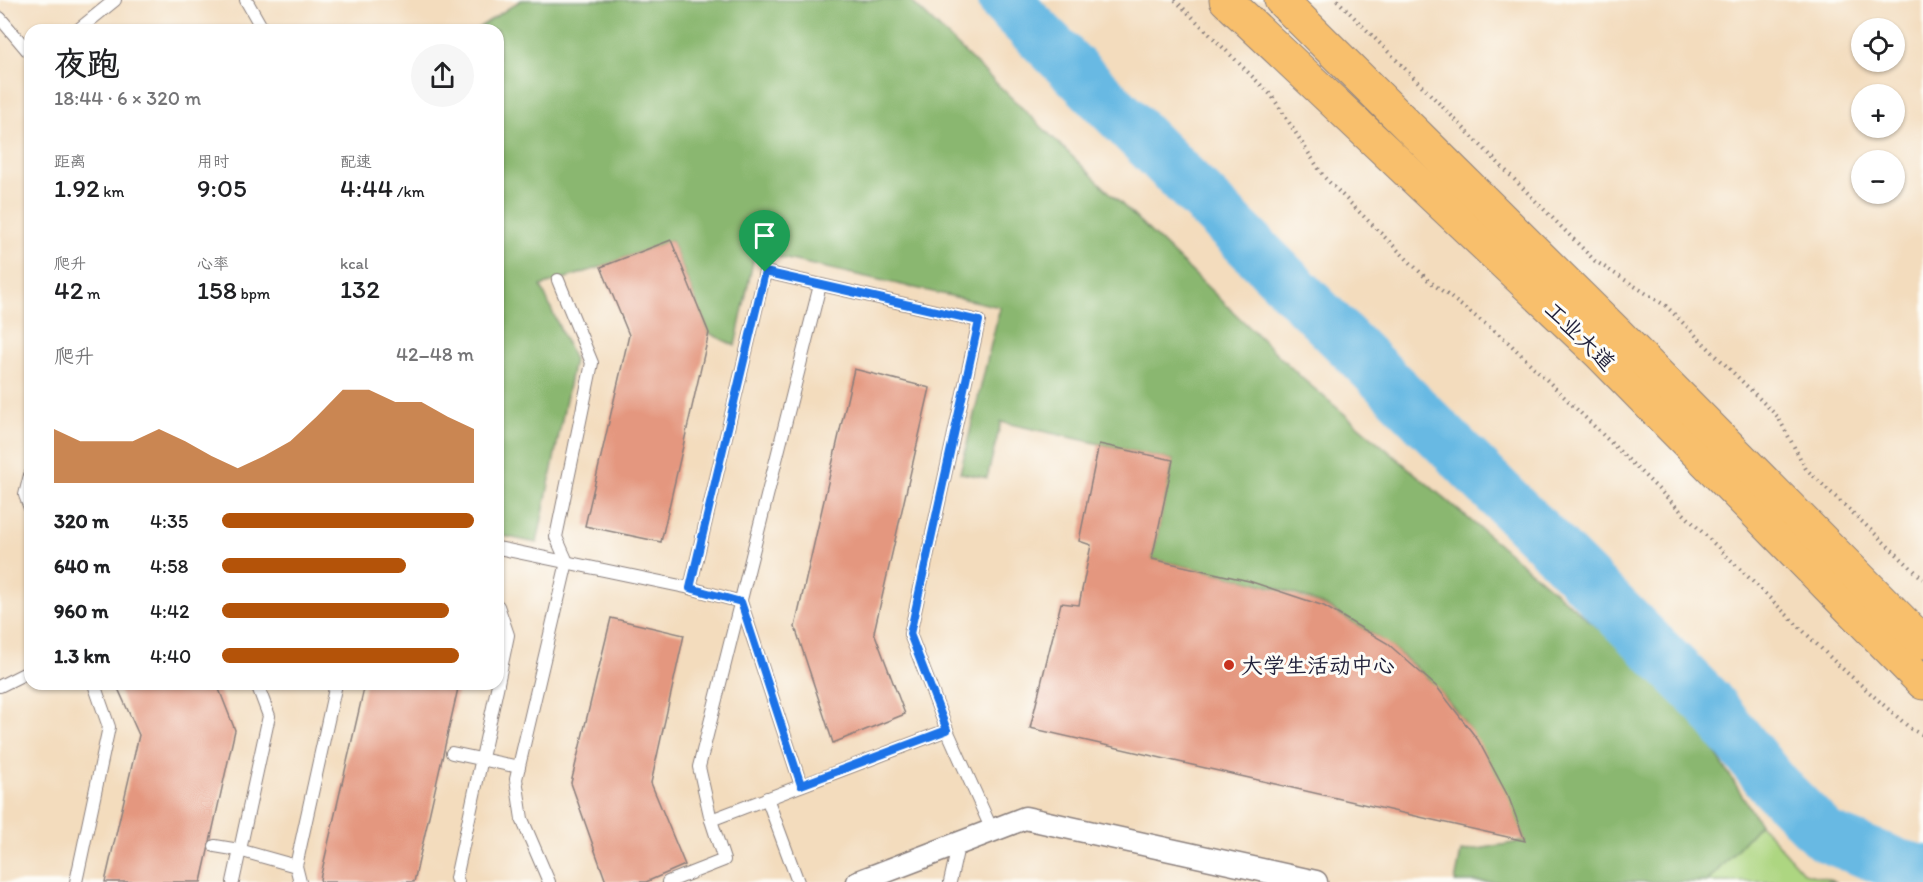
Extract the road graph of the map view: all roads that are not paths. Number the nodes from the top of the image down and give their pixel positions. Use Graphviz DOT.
graph roads {
  1 [pos="115,0"];
  2 [pos="246,0"];
  3 [pos="1226,0"];
  4 [pos="1281,0"];
  5 [pos="0,18"];
  6 [pos="85,24"];
  7 [pos="260,24"];
  8 [pos="24,46"];
  9 [pos="558,280"];
  10 [pos="820,285"];
  11 [pos="504,549"];
  12 [pos="567,562"];
  13 [pos="690,588"];
  14 [pos="741,602"];
  15 [pos="504,623"];
  16 [pos="1923,642"];
  17 [pos="504,654"];
  18 [pos="24,674"];
  19 [pos="1923,683"];
  20 [pos="0,686"];
  21 [pos="96,690"];
  22 [pos="259,690"];
  23 [pos="335,690"];
  24 [pos="497,690"];
  25 [pos="947,730"];
  26 [pos="452,753"];
  27 [pos="482,759"];
  28 [pos="519,767"];
  29 [pos="801,785"];
  30 [pos="767,798"];
  31 [pos="711,820"];
  32 [pos="992,830"];
  33 [pos="959,842"];
  34 [pos="215,846"];
  35 [pos="239,850"];
  36 [pos="296,866"];
  37 [pos="76,882"];
  38 [pos="232,882"];
  39 [pos="300,882"];
  40 [pos="458,882"];
  41 [pos="549,882"];
  42 [pos="668,882"];
  43 [pos="798,882"];
  44 [pos="858,882"];
  45 [pos="950,882"];
  46 [pos="1316,882"];
  1 -- 6 [label="lane"];
  2 -- 7 [label="lane"];
  3 -- 19 [label="main road, 工业大道"];
  4 -- 16 [label="main road, 工业大道"];
  5 -- 8 [label="lane"];
  9 -- 12 [label="lane"];
  10 -- 13 [label="lane"];
  10 -- 14 [label="lane"];
  10 -- 25 [label="lane"];
  11 -- 12 [label="lane"];
  12 -- 13 [label="lane"];
  12 -- 28 [label="lane"];
  13 -- 14 [label="lane"];
  14 -- 29 [label="lane"];
  14 -- 31 [label="lane"];
  15 -- 17 [label="lane"];
  18 -- 20 [label="lane"];
  21 -- 37 [label="lane"];
  22 -- 35 [label="lane"];
  23 -- 36 [label="lane"];
  24 -- 27 [label="lane"];
  25 -- 29 [label="lane"];
  25 -- 32 [label="lane"];
  26 -- 27 [label="lane"];
  27 -- 28 [label="lane"];
  27 -- 40 [label="lane"];
  28 -- 41 [label="lane"];
  29 -- 30 [label="lane"];
  30 -- 31 [label="lane"];
  30 -- 43 [label="lane"];
  31 -- 42 [label="lane"];
  32 -- 33 [label="street"];
  32 -- 46 [label="street"];
  33 -- 44 [label="street"];
  33 -- 45 [label="lane"];
  34 -- 35 [label="lane"];
  35 -- 36 [label="lane"];
  35 -- 38 [label="lane"];
  36 -- 39 [label="lane"];
}
